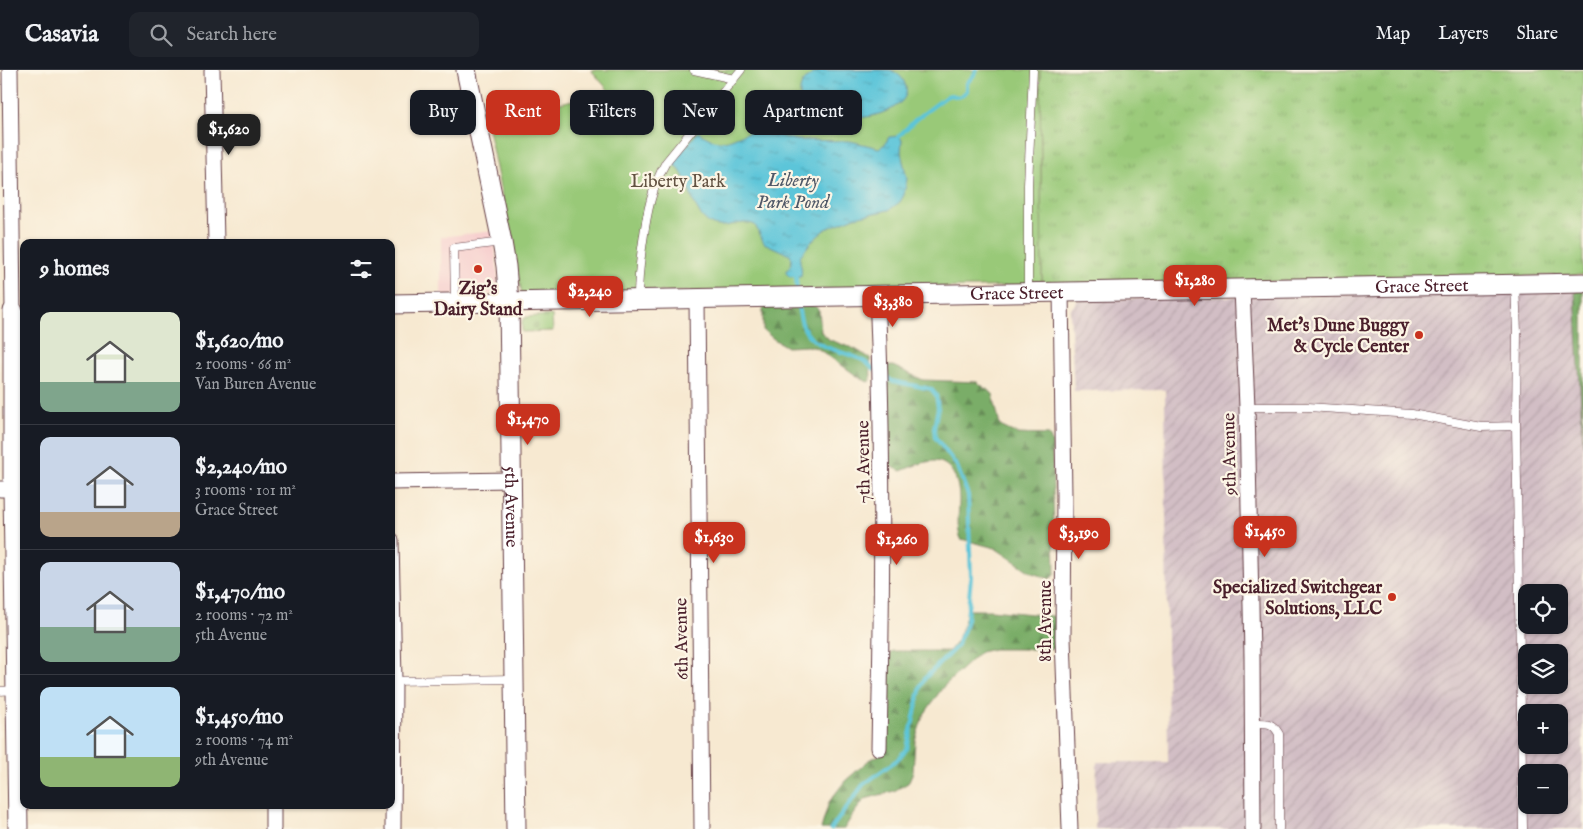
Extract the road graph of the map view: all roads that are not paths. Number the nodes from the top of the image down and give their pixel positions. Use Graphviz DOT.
graph roads {
  1 [pos="10,70"];
  2 [pos="212,70"];
  3 [pos="466,70"];
  4 [pos="694,70"];
  5 [pos="727,70"];
  6 [pos="741,70"];
  7 [pos="1033,70"];
  8 [pos="734,79"];
  9 [pos="216,239"];
  10 [pos="502,242"];
  11 [pos="1583,283"];
  12 [pos="1515,284"];
  13 [pos="1242,289"];
  14 [pos="1061,292"];
  15 [pos="1028,293"];
  16 [pos="876,295"];
  17 [pos="697,299"];
  18 [pos="638,300"];
  19 [pos="509,302"];
  20 [pos="455,303"];
  21 [pos="395,304"];
  22 [pos="12,311"];
  23 [pos="1247,406"];
  24 [pos="1516,426"];
  25 [pos="511,480"];
  26 [pos="395,482"];
  27 [pos="12,489"];
  28 [pos="514,679"];
  29 [pos="395,681"];
  30 [pos="13,690"];
  31 [pos="1252,723"];
  32 [pos="879,748"];
  33 [pos="273,809"];
  34 [pos="393,809"];
  35 [pos="18,829"];
  36 [pos="273,829"];
  37 [pos="393,829"];
  38 [pos="516,829"];
  39 [pos="702,829"];
  40 [pos="1070,829"];
  41 [pos="1253,829"];
  42 [pos="1279,829"];
  43 [pos="1523,829"];
  1 -- 22 [label="street"];
  2 -- 9 [label="street"];
  3 -- 10 [label="street, 5th Avenue"];
  4 -- 8 [label="lane"];
  5 -- 8 [label="lane"];
  6 -- 8 [label="lane"];
  7 -- 15 [label="lane"];
  8 -- 18 [label="lane"];
  10 -- 19 [label="street, 5th Avenue"];
  10 -- 20 [label="lane"];
  11 -- 12 [label="street, Grace Street"];
  12 -- 13 [label="street, Grace Street"];
  12 -- 24 [label="lane"];
  13 -- 14 [label="street, Grace Street"];
  13 -- 23 [label="street, 9th Avenue"];
  14 -- 15 [label="street, Grace Street"];
  14 -- 40 [label="street, 8th Avenue"];
  15 -- 16 [label="street, Grace Street"];
  16 -- 17 [label="street, Grace Street"];
  16 -- 32 [label="street, 7th Avenue"];
  17 -- 18 [label="street, Grace Street"];
  17 -- 39 [label="street, 6th Avenue"];
  18 -- 19 [label="street, Grace Street"];
  19 -- 20 [label="street, Grace Street"];
  19 -- 25 [label="street, 5th Avenue"];
  20 -- 21 [label="street, Grace Street"];
  22 -- 27 [label="street"];
  23 -- 24 [label="lane"];
  23 -- 31 [label="street, 9th Avenue"];
  24 -- 43 [label="lane"];
  25 -- 26 [label="street"];
  25 -- 28 [label="street, 5th Avenue"];
  27 -- 30 [label="street"];
  28 -- 29 [label="lane"];
  28 -- 38 [label="street, 5th Avenue"];
  30 -- 35 [label="street"];
  31 -- 41 [label="street, 9th Avenue"];
  31 -- 42 [label="lane"];
  33 -- 36 [label="street"];
  34 -- 37 [label="street"];
}
